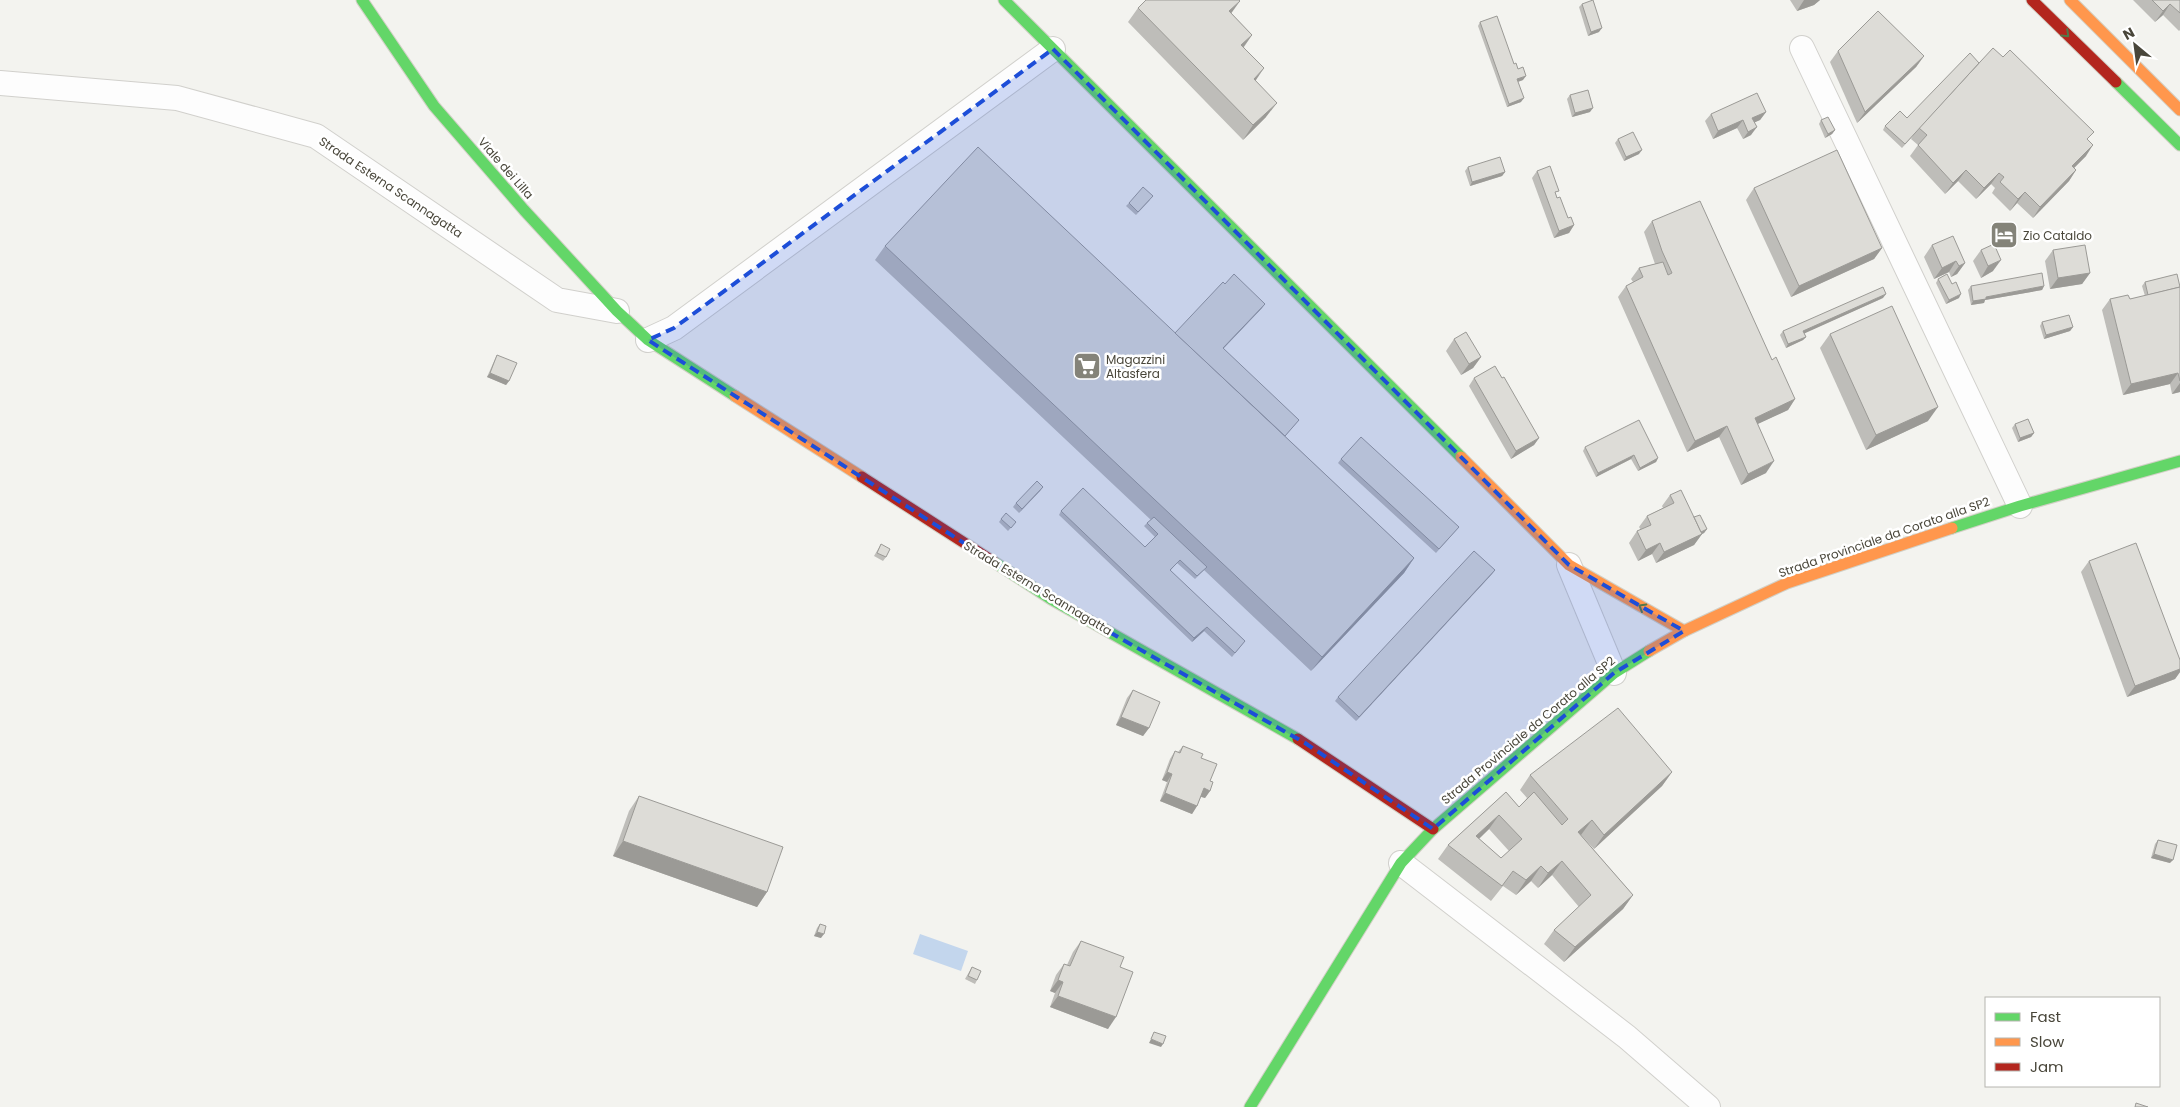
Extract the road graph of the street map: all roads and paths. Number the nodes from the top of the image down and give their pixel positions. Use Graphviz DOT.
graph roads {
  1 [pos="362,0"];
  2 [pos="1004,0"];
  3 [pos="2032,0"];
  4 [pos="2070,0"];
  5 [pos="1802,48"];
  6 [pos="1053,49"];
  7 [pos="0,83"];
  8 [pos="2180,110"];
  9 [pos="2180,145"];
  10 [pos="617,311"];
  11 [pos="648,340"];
  12 [pos="2180,461"];
  13 [pos="2020,506"];
  14 [pos="1569,565"];
  15 [pos="1684,632"];
  16 [pos="1614,673"];
  17 [pos="1432,829"];
  18 [pos="1401,863"];
  19 [pos="1250,1107"];
  20 [pos="1708,1107"];
  1 -- 10 [label="main road, Viale dei Lilla"];
  2 -- 6 [label="main road"];
  3 -- 9 [label="main road, one-way"];
  4 -- 8 [label="main road"];
  5 -- 13 [label="street"];
  6 -- 11 [label="street"];
  6 -- 14 [label="main road"];
  7 -- 10 [label="street, Strada Esterna Scannagatta"];
  10 -- 11 [label="main road, Viale dei Lilla"];
  11 -- 17 [label="main road, Strada Esterna Scannagatta"];
  12 -- 13 [label="main road, Strada Provinciale da Corato alla SP2"];
  13 -- 15 [label="main road, Strada Provinciale da Corato alla SP2"];
  15 -- 14 [label="main road, one-way"];
  14 -- 16 [label="street"];
  15 -- 16 [label="main road, Strada Provinciale da Corato alla SP2"];
  16 -- 17 [label="main road, Strada Provinciale da Corato alla SP2"];
  17 -- 18 [label="main road, Strada Provinciale da Corato alla SP2"];
  18 -- 19 [label="main road, Strada Provinciale da Corato alla SP2"];
  18 -- 20 [label="street"];
}
